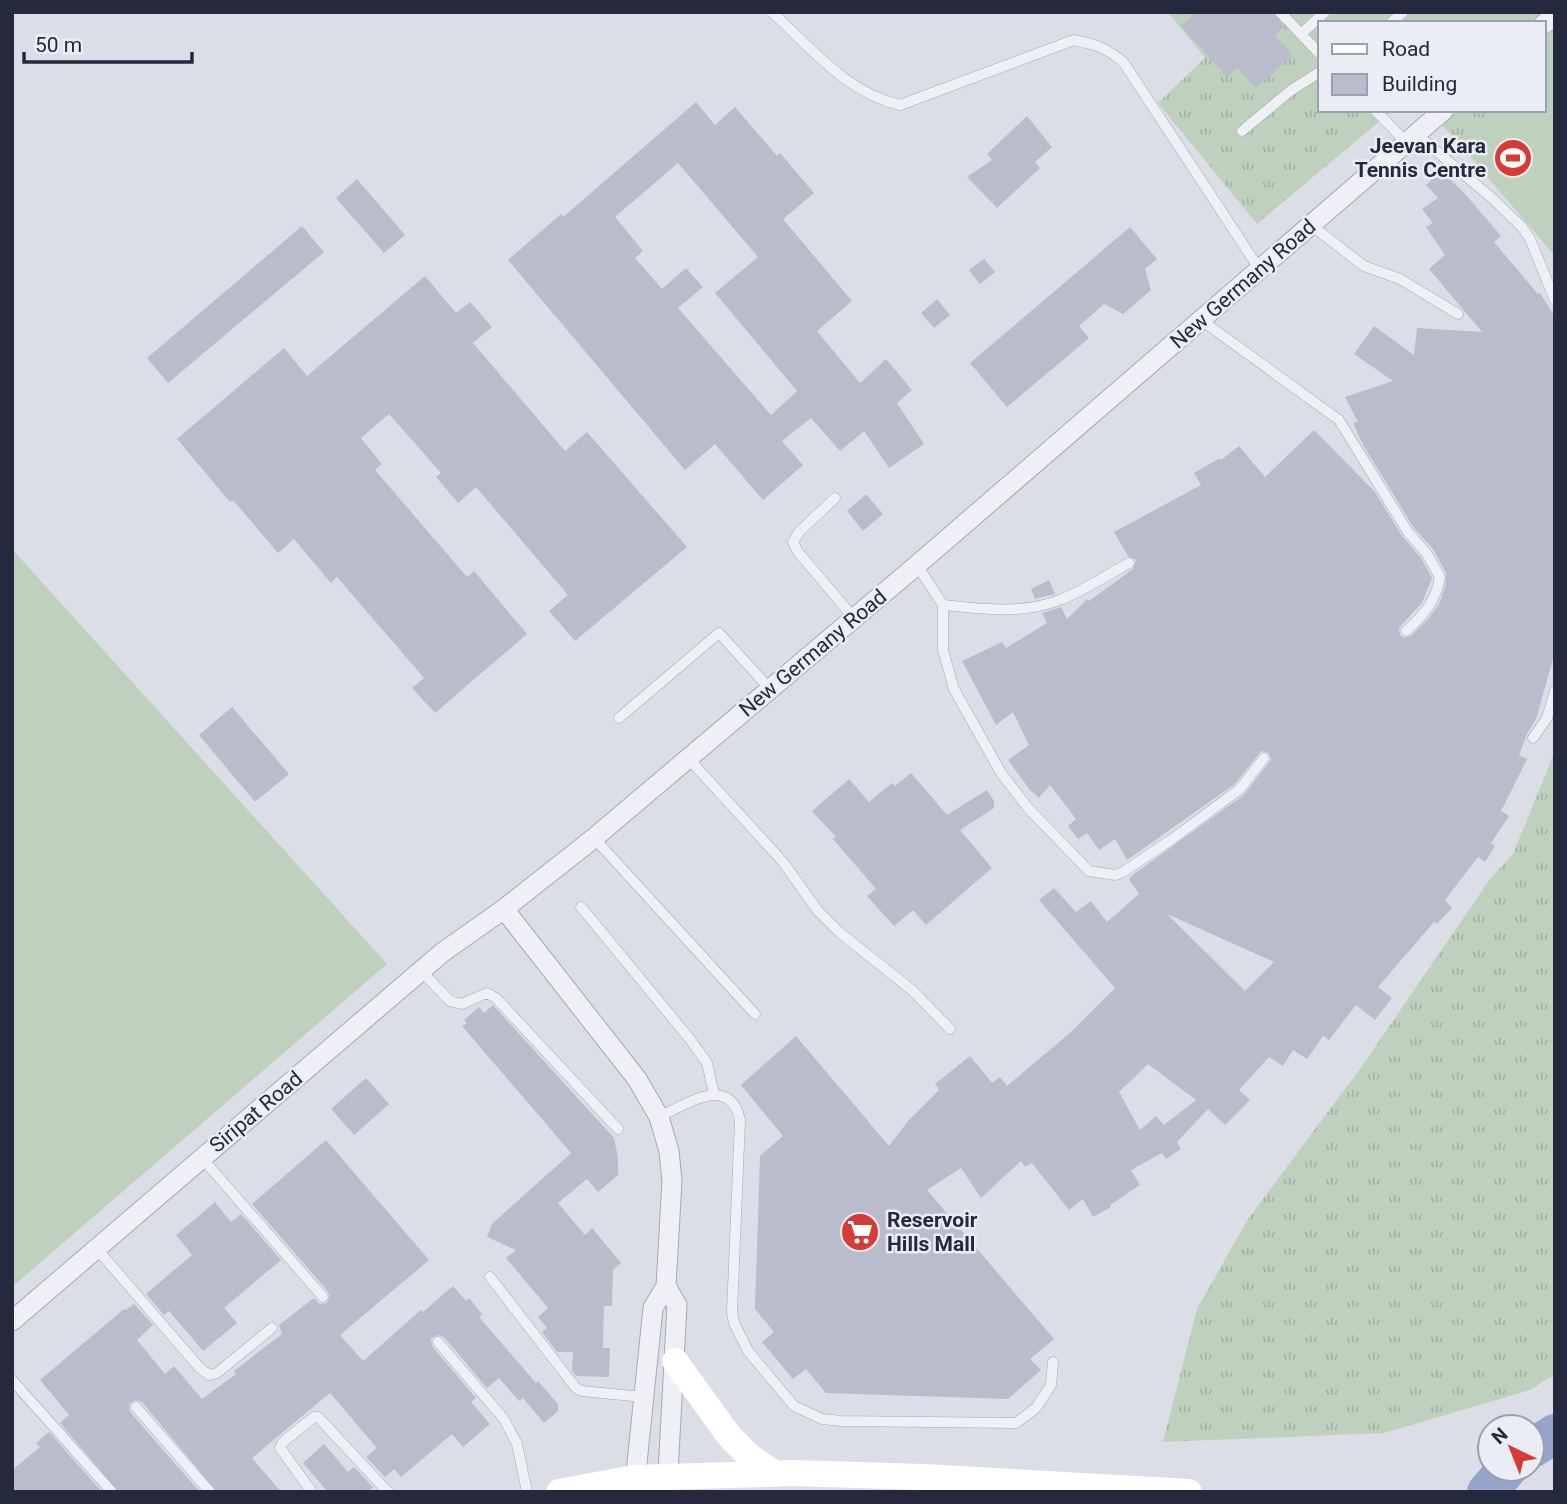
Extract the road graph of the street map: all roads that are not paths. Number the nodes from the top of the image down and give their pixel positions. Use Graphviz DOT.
graph roads {
  1 [pos="772,12"];
  2 [pos="1280,12"];
  3 [pos="1325,12"];
  4 [pos="1301,34"];
  5 [pos="1318,52"];
  6 [pos="1318,73"];
  7 [pos="1378,112"];
  8 [pos="1442,112"];
  9 [pos="1242,131"];
  10 [pos="1411,138"];
  11 [pos="1311,225"];
  12 [pos="1261,270"];
  13 [pos="1555,300"];
  14 [pos="1458,314"];
  15 [pos="1201,320"];
  16 [pos="835,498"];
  17 [pos="1129,563"];
  18 [pos="917,565"];
  19 [pos="943,605"];
  20 [pos="854,618"];
  21 [pos="1406,631"];
  22 [pos="770,689"];
  23 [pos="1555,691"];
  24 [pos="619,719"];
  25 [pos="1533,738"];
  26 [pos="688,758"];
  27 [pos="1264,758"];
  28 [pos="594,838"];
  29 [pos="581,907"];
  30 [pos="504,909"];
  31 [pos="421,971"];
  32 [pos="755,1014"];
  33 [pos="950,1029"];
  34 [pos="714,1094"];
  35 [pos="660,1117"];
  36 [pos="618,1129"];
  37 [pos="202,1158"];
  38 [pos="97,1249"];
  39 [pos="490,1278"];
  40 [pos="666,1286"];
  41 [pos="323,1297"];
  42 [pos="12,1321"];
  43 [pos="272,1328"];
  44 [pos="438,1342"];
  45 [pos="675,1361"];
  46 [pos="1052,1362"];
  47 [pos="12,1380"];
  48 [pos="643,1397"];
  49 [pos="136,1407"];
  50 [pos="775,1474"];
  51 [pos="668,1484"];
  52 [pos="634,1485"];
  53 [pos="112,1492"];
  54 [pos="210,1492"];
  55 [pos="312,1492"];
  56 [pos="388,1492"];
  57 [pos="527,1492"];
  58 [pos="559,1492"];
  59 [pos="1189,1492"];
  1 -- 12 [label="lane"];
  2 -- 4 [label="lane"];
  3 -- 4 [label="lane"];
  4 -- 5 [label="lane"];
  6 -- 9 [label="lane"];
  7 -- 10 [label="lane"];
  8 -- 10 [label="street, New Germany Road"];
  10 -- 11 [label="street, New Germany Road"];
  10 -- 13 [label="lane"];
  11 -- 12 [label="street, New Germany Road"];
  11 -- 14 [label="lane"];
  12 -- 15 [label="street, New Germany Road"];
  15 -- 18 [label="street, New Germany Road"];
  15 -- 21 [label="lane"];
  16 -- 20 [label="lane"];
  17 -- 19 [label="lane"];
  18 -- 19 [label="lane"];
  18 -- 20 [label="street, New Germany Road"];
  19 -- 27 [label="lane"];
  20 -- 22 [label="street, New Germany Road"];
  22 -- 24 [label="lane"];
  22 -- 26 [label="street, New Germany Road"];
  23 -- 25 [label="lane"];
  26 -- 28 [label="street, New Germany Road"];
  26 -- 33 [label="lane"];
  28 -- 30 [label="street, New Germany Road"];
  28 -- 32 [label="lane"];
  29 -- 34 [label="lane"];
  30 -- 31 [label="street, Siripat Road"];
  30 -- 35 [label="street"];
  31 -- 36 [label="lane"];
  31 -- 37 [label="street, Siripat Road"];
  34 -- 35 [label="lane"];
  34 -- 46 [label="lane"];
  35 -- 40 [label="street"];
  37 -- 38 [label="street, Siripat Road"];
  37 -- 41 [label="lane"];
  38 -- 42 [label="street, Siripat Road"];
  38 -- 43 [label="lane"];
  39 -- 48 [label="lane"];
  40 -- 45 [label="street"];
  40 -- 48 [label="street"];
  44 -- 57 [label="lane"];
  45 -- 50 [label="main road"];
  45 -- 51 [label="street"];
  47 -- 53 [label="lane"];
  48 -- 52 [label="street"];
  49 -- 54 [label="lane"];
  50 -- 51 [label="main road"];
  50 -- 59 [label="main road"];
  51 -- 52 [label="main road"];
  52 -- 58 [label="main road"];
  55 -- 56 [label="lane"];
}
